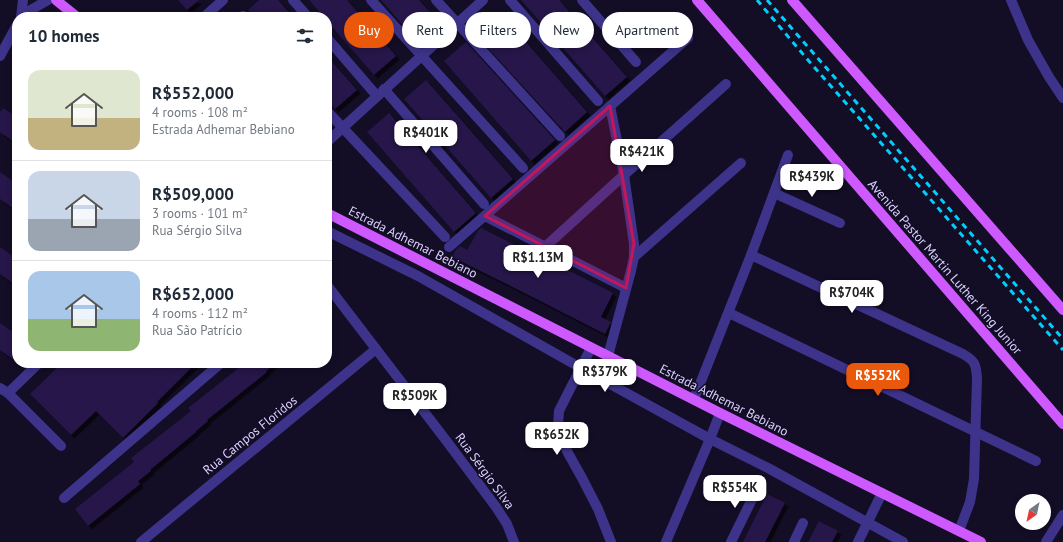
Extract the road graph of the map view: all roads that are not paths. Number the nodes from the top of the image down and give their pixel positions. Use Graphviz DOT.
graph roads {
  1 [pos="23,0"];
  2 [pos="48,0"];
  3 [pos="56,0"];
  4 [pos="223,0"];
  5 [pos="293,0"];
  6 [pos="371,0"];
  7 [pos="436,0"];
  8 [pos="483,0"];
  9 [pos="510,0"];
  10 [pos="582,0"];
  11 [pos="697,0"];
  12 [pos="792,0"];
  13 [pos="1012,0"];
  14 [pos="22,12"];
  15 [pos="28,12"];
  16 [pos="72,12"];
  17 [pos="210,12"];
  18 [pos="304,12"];
  19 [pos="447,12"];
  20 [pos="457,23"];
  21 [pos="12,34"];
  22 [pos="332,43"];
  23 [pos="430,48"];
  24 [pos="677,48"];
  25 [pos="422,55"];
  26 [pos="0,56"];
  27 [pos="636,62"];
  28 [pos="726,84"];
  29 [pos="381,92"];
  30 [pos="1063,98"];
  31 [pos="598,101"];
  32 [pos="610,106"];
  33 [pos="332,117"];
  34 [pos="342,128"];
  35 [pos="560,136"];
  36 [pos="332,137"];
  37 [pos="788,155"];
  38 [pos="741,163"];
  39 [pos="523,168"];
  40 [pos="624,175"];
  41 [pos="774,193"];
  42 [pos="484,204"];
  43 [pos="485,216"];
  44 [pos="332,217"];
  45 [pos="840,223"];
  46 [pos="332,233"];
  47 [pos="445,237"];
  48 [pos="449,247"];
  49 [pos="545,247"];
  50 [pos="752,254"];
  51 [pos="634,257"];
  52 [pos="626,288"];
  53 [pos="332,292"];
  54 [pos="1063,310"];
  55 [pos="729,313"];
  56 [pos="591,348"];
  57 [pos="376,349"];
  58 [pos="608,356"];
  59 [pos="33,368"];
  60 [pos="215,368"];
  61 [pos="581,368"];
  62 [pos="4,391"];
  63 [pos="694,399"];
  64 [pos="720,413"];
  65 [pos="1063,424"];
  66 [pos="974,431"];
  67 [pos="710,439"];
  68 [pos="61,446"];
  69 [pos="1036,461"];
  70 [pos="759,485"];
  71 [pos="882,493"];
  72 [pos="64,498"];
  73 [pos="1063,515"];
  74 [pos="803,523"];
  75 [pos="868,523"];
  76 [pos="959,531"];
  77 [pos="862,540"];
  78 [pos="141,542"];
  79 [pos="514,542"];
  80 [pos="611,542"];
  81 [pos="666,542"];
  82 [pos="731,542"];
  83 [pos="794,542"];
  84 [pos="903,542"];
  85 [pos="981,542"];
  86 [pos="1046,542"];
  1 -- 14 [label="street"];
  2 -- 15 [label="street"];
  3 -- 16 [label="main road"];
  4 -- 17 [label="street"];
  5 -- 18 [label="street"];
  6 -- 25 [label="street"];
  7 -- 19 [label="street"];
  8 -- 20 [label="street"];
  9 -- 31 [label="street"];
  10 -- 27 [label="street"];
  11 -- 65 [label="main road, Avenida Pastor Martin Luther King Junior"];
  12 -- 54 [label="main road"];
  13 -- 30 [label="street"];
  20 -- 35 [label="street"];
  21 -- 26 [label="street"];
  22 -- 29 [label="street"];
  23 -- 25 [label="street"];
  24 -- 32 [label="street"];
  25 -- 29 [label="street"];
  25 -- 39 [label="street"];
  28 -- 40 [label="street"];
  29 -- 34 [label="street"];
  29 -- 42 [label="street"];
  32 -- 40 [label="street"];
  32 -- 43 [label="street"];
  33 -- 34 [label="street"];
  34 -- 36 [label="street"];
  34 -- 47 [label="street"];
  37 -- 41 [label="street"];
  38 -- 51 [label="street"];
  40 -- 49 [label="street"];
  40 -- 51 [label="street"];
  41 -- 45 [label="street"];
  41 -- 50 [label="street"];
  43 -- 48 [label="street"];
  43 -- 49 [label="street"];
  44 -- 56 [label="main road, Estrada Adhemar Bebiano"];
  46 -- 61 [label="street"];
  49 -- 52 [label="street"];
  50 -- 55 [label="street"];
  50 -- 66 [label="street"];
  51 -- 52 [label="street"];
  52 -- 58 [label="street"];
  53 -- 57 [label="street, Rua Sérgio Silva"];
  55 -- 63 [label="street"];
  55 -- 66 [label="street"];
  56 -- 58 [label="main road, Estrada Adhemar Bebiano"];
  56 -- 61 [label="street"];
  57 -- 78 [label="street, Rua Campos Floridos"];
  57 -- 79 [label="street, Rua Sérgio Silva"];
  58 -- 63 [label="main road, Estrada Adhemar Bebiano"];
  59 -- 62 [label="street"];
  60 -- 72 [label="street"];
  61 -- 67 [label="street"];
  61 -- 80 [label="street"];
  62 -- 68 [label="street"];
  63 -- 64 [label="main road, Estrada Adhemar Bebiano"];
  64 -- 67 [label="street"];
  64 -- 71 [label="main road, Estrada Adhemar Bebiano"];
  66 -- 69 [label="street"];
  66 -- 76 [label="street"];
  67 -- 75 [label="street"];
  67 -- 81 [label="street"];
  70 -- 82 [label="street"];
  71 -- 75 [label="street"];
  71 -- 76 [label="main road, Estrada Adhemar Bebiano"];
  73 -- 86 [label="street"];
  74 -- 83 [label="street"];
  75 -- 77 [label="street"];
  75 -- 84 [label="street"];
  76 -- 85 [label="main road, Estrada Adhemar Bebiano"];
}
